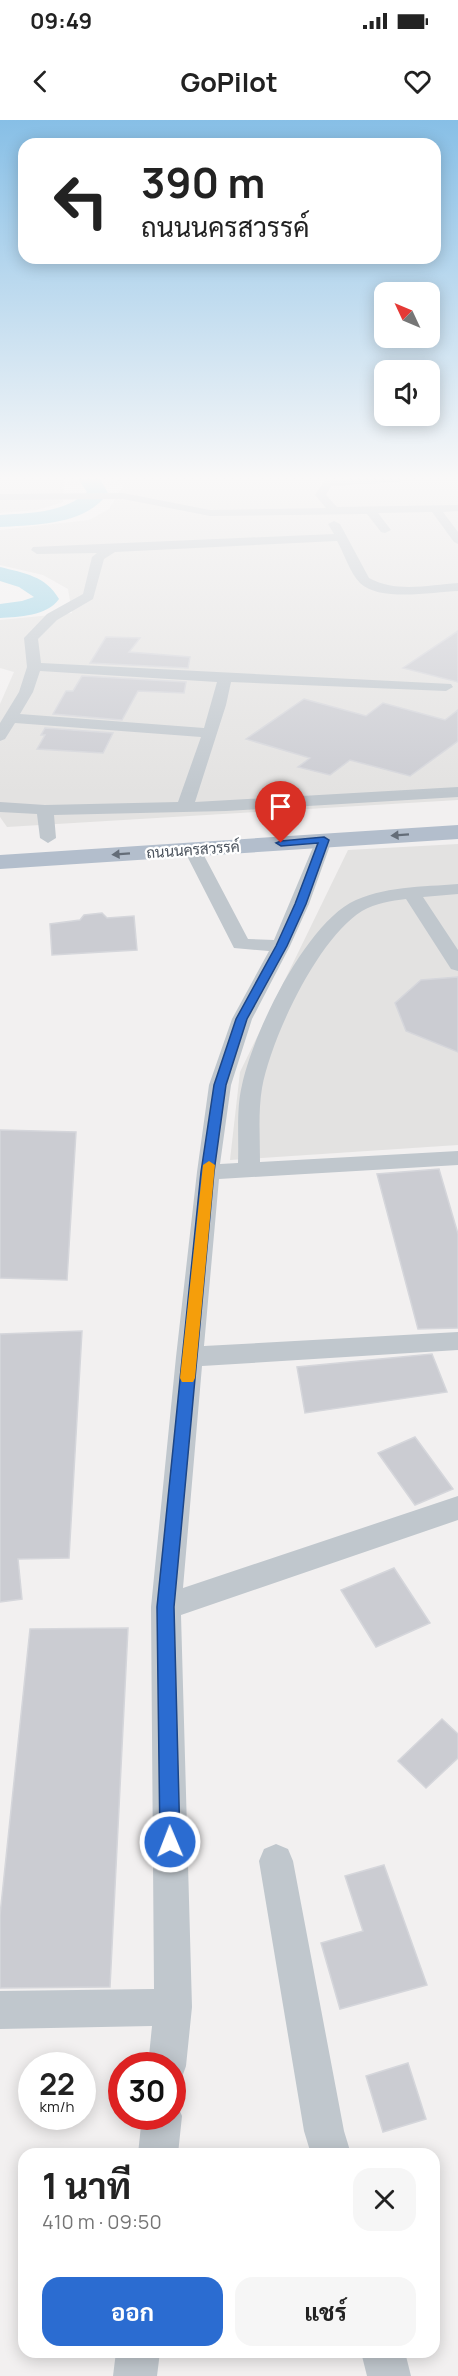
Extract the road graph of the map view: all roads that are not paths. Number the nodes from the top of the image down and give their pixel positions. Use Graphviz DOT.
graph roads {
  1 [pos="92,584"];
  2 [pos="369,584"];
  3 [pos="458,587"];
  4 [pos="34,667"];
  5 [pos="225,678"];
  6 [pos="452,683"];
  7 [pos="426,700"];
  8 [pos="10,718"];
  9 [pos="210,733"];
  10 [pos="0,736"];
  11 [pos="0,807"];
  12 [pos="185,807"];
  13 [pos="45,810"];
  14 [pos="458,813"];
  15 [pos="324,840"];
  16 [pos="32,844"];
  17 [pos="193,850"];
  18 [pos="0,862"];
  19 [pos="458,889"];
  20 [pos="412,894"];
  21 [pos="281,946"];
  22 [pos="458,964"];
  23 [pos="458,1158"];
  24 [pos="249,1168"];
  25 [pos="208,1172"];
  26 [pos="458,1341"];
  27 [pos="189,1357"];
  28 [pos="458,1508"];
  29 [pos="166,1607"];
  30 [pos="276,1861"];
  31 [pos="173,2007"];
  32 [pos="0,2010"];
  33 [pos="168,2052"];
  34 [pos="161,2130"];
  35 [pos="159,2148"];
  36 [pos="330,2148"];
  37 [pos="137,2358"];
  38 [pos="384,2358"];
  39 [pos="135,2376"];
  40 [pos="389,2376"];
  1 -- 4 [label="street"];
  2 -- 3 [label="street"];
  4 -- 5 [label="street"];
  4 -- 8 [label="street"];
  5 -- 6 [label="street"];
  5 -- 9 [label="street"];
  6 -- 7 [label="street"];
  8 -- 9 [label="street"];
  8 -- 10 [label="street"];
  9 -- 12 [label="street"];
  11 -- 13 [label="street"];
  12 -- 13 [label="street"];
  12 -- 14 [label="street"];
  13 -- 16 [label="street"];
  14 -- 15 [label="main road, ถนนนครสวรรค์, one-way"];
  14 -- 16 [label="main road, ถนนนครสวรรค์"];
  15 -- 17 [label="main road, ถนนนครสวรรค์"];
  15 -- 21 [label="street"];
  17 -- 16 [label="main road, ถนนนครสวรรค์, one-way"];
  16 -- 18 [label="main road, ถนนนครสวรรค์"];
  17 -- 21 [label="street"];
  19 -- 20 [label="street"];
  20 -- 22 [label="street"];
  20 -- 24 [label="street"];
  21 -- 25 [label="street"];
  23 -- 24 [label="street"];
  24 -- 25 [label="street"];
  25 -- 27 [label="street"];
  26 -- 27 [label="street"];
  27 -- 29 [label="street"];
  28 -- 29 [label="street"];
  29 -- 31 [label="street"];
  30 -- 36 [label="street"];
  31 -- 32 [label="street"];
  31 -- 33 [label="street"];
  34 -- 35 [label="street"];
  37 -- 39 [label="street"];
  38 -- 40 [label="street"];
}
